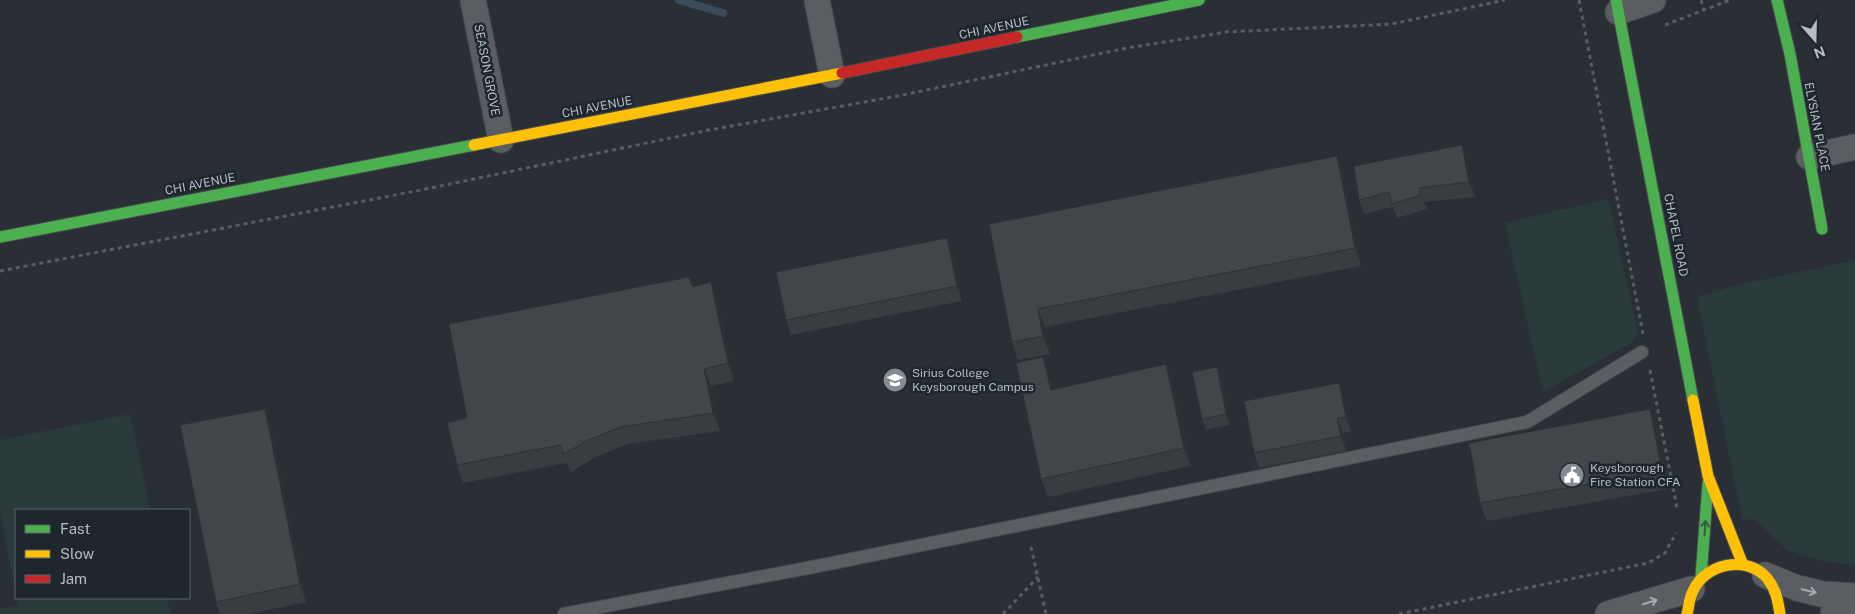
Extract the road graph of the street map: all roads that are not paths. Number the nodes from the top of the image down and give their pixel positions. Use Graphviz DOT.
graph roads {
  1 [pos="473,0"];
  2 [pos="817,0"];
  3 [pos="1199,0"];
  4 [pos="1653,0"];
  5 [pos="1778,0"];
  6 [pos="1617,6"];
  7 [pos="832,75"];
  8 [pos="501,140"];
  9 [pos="1855,147"];
  10 [pos="1809,157"];
  11 [pos="1822,229"];
  12 [pos="0,237"];
  13 [pos="1645,353"];
  14 [pos="1708,476"];
  15 [pos="1743,565"];
  16 [pos="1765,576"];
  17 [pos="1697,583"];
  18 [pos="1855,596"];
  19 [pos="1855,609"];
  20 [pos="564,614"];
  21 [pos="1608,614"];
  22 [pos="1687,614"];
  23 [pos="1780,614"];
  24 [pos="1833,614"];
  1 -- 8 [label="street, SEASON GROVE"];
  2 -- 7 [label="street"];
  3 -- 7 [label="street, CHI AVENUE"];
  4 -- 6 [label="street"];
  5 -- 10 [label="street, ELYSIAN PLACE"];
  6 -- 14 [label="street, CHAPEL ROAD"];
  7 -- 8 [label="street, CHI AVENUE"];
  8 -- 12 [label="street, CHI AVENUE"];
  9 -- 10 [label="street"];
  10 -- 11 [label="street, ELYSIAN PLACE"];
  13 -- 20 [label="lane"];
  14 -- 15 [label="street, CHAPEL ROAD"];
  17 -- 14 [label="street, CHAPEL ROAD, one-way"];
  15 -- 16 [label="street"];
  15 -- 17 [label="street"];
  16 -- 18 [label="street, one-way"];
  16 -- 23 [label="street"];
  21 -- 17 [label="street, one-way"];
  17 -- 22 [label="street, CHAPEL ROAD"];
  19 -- 24 [label="street"];
}
